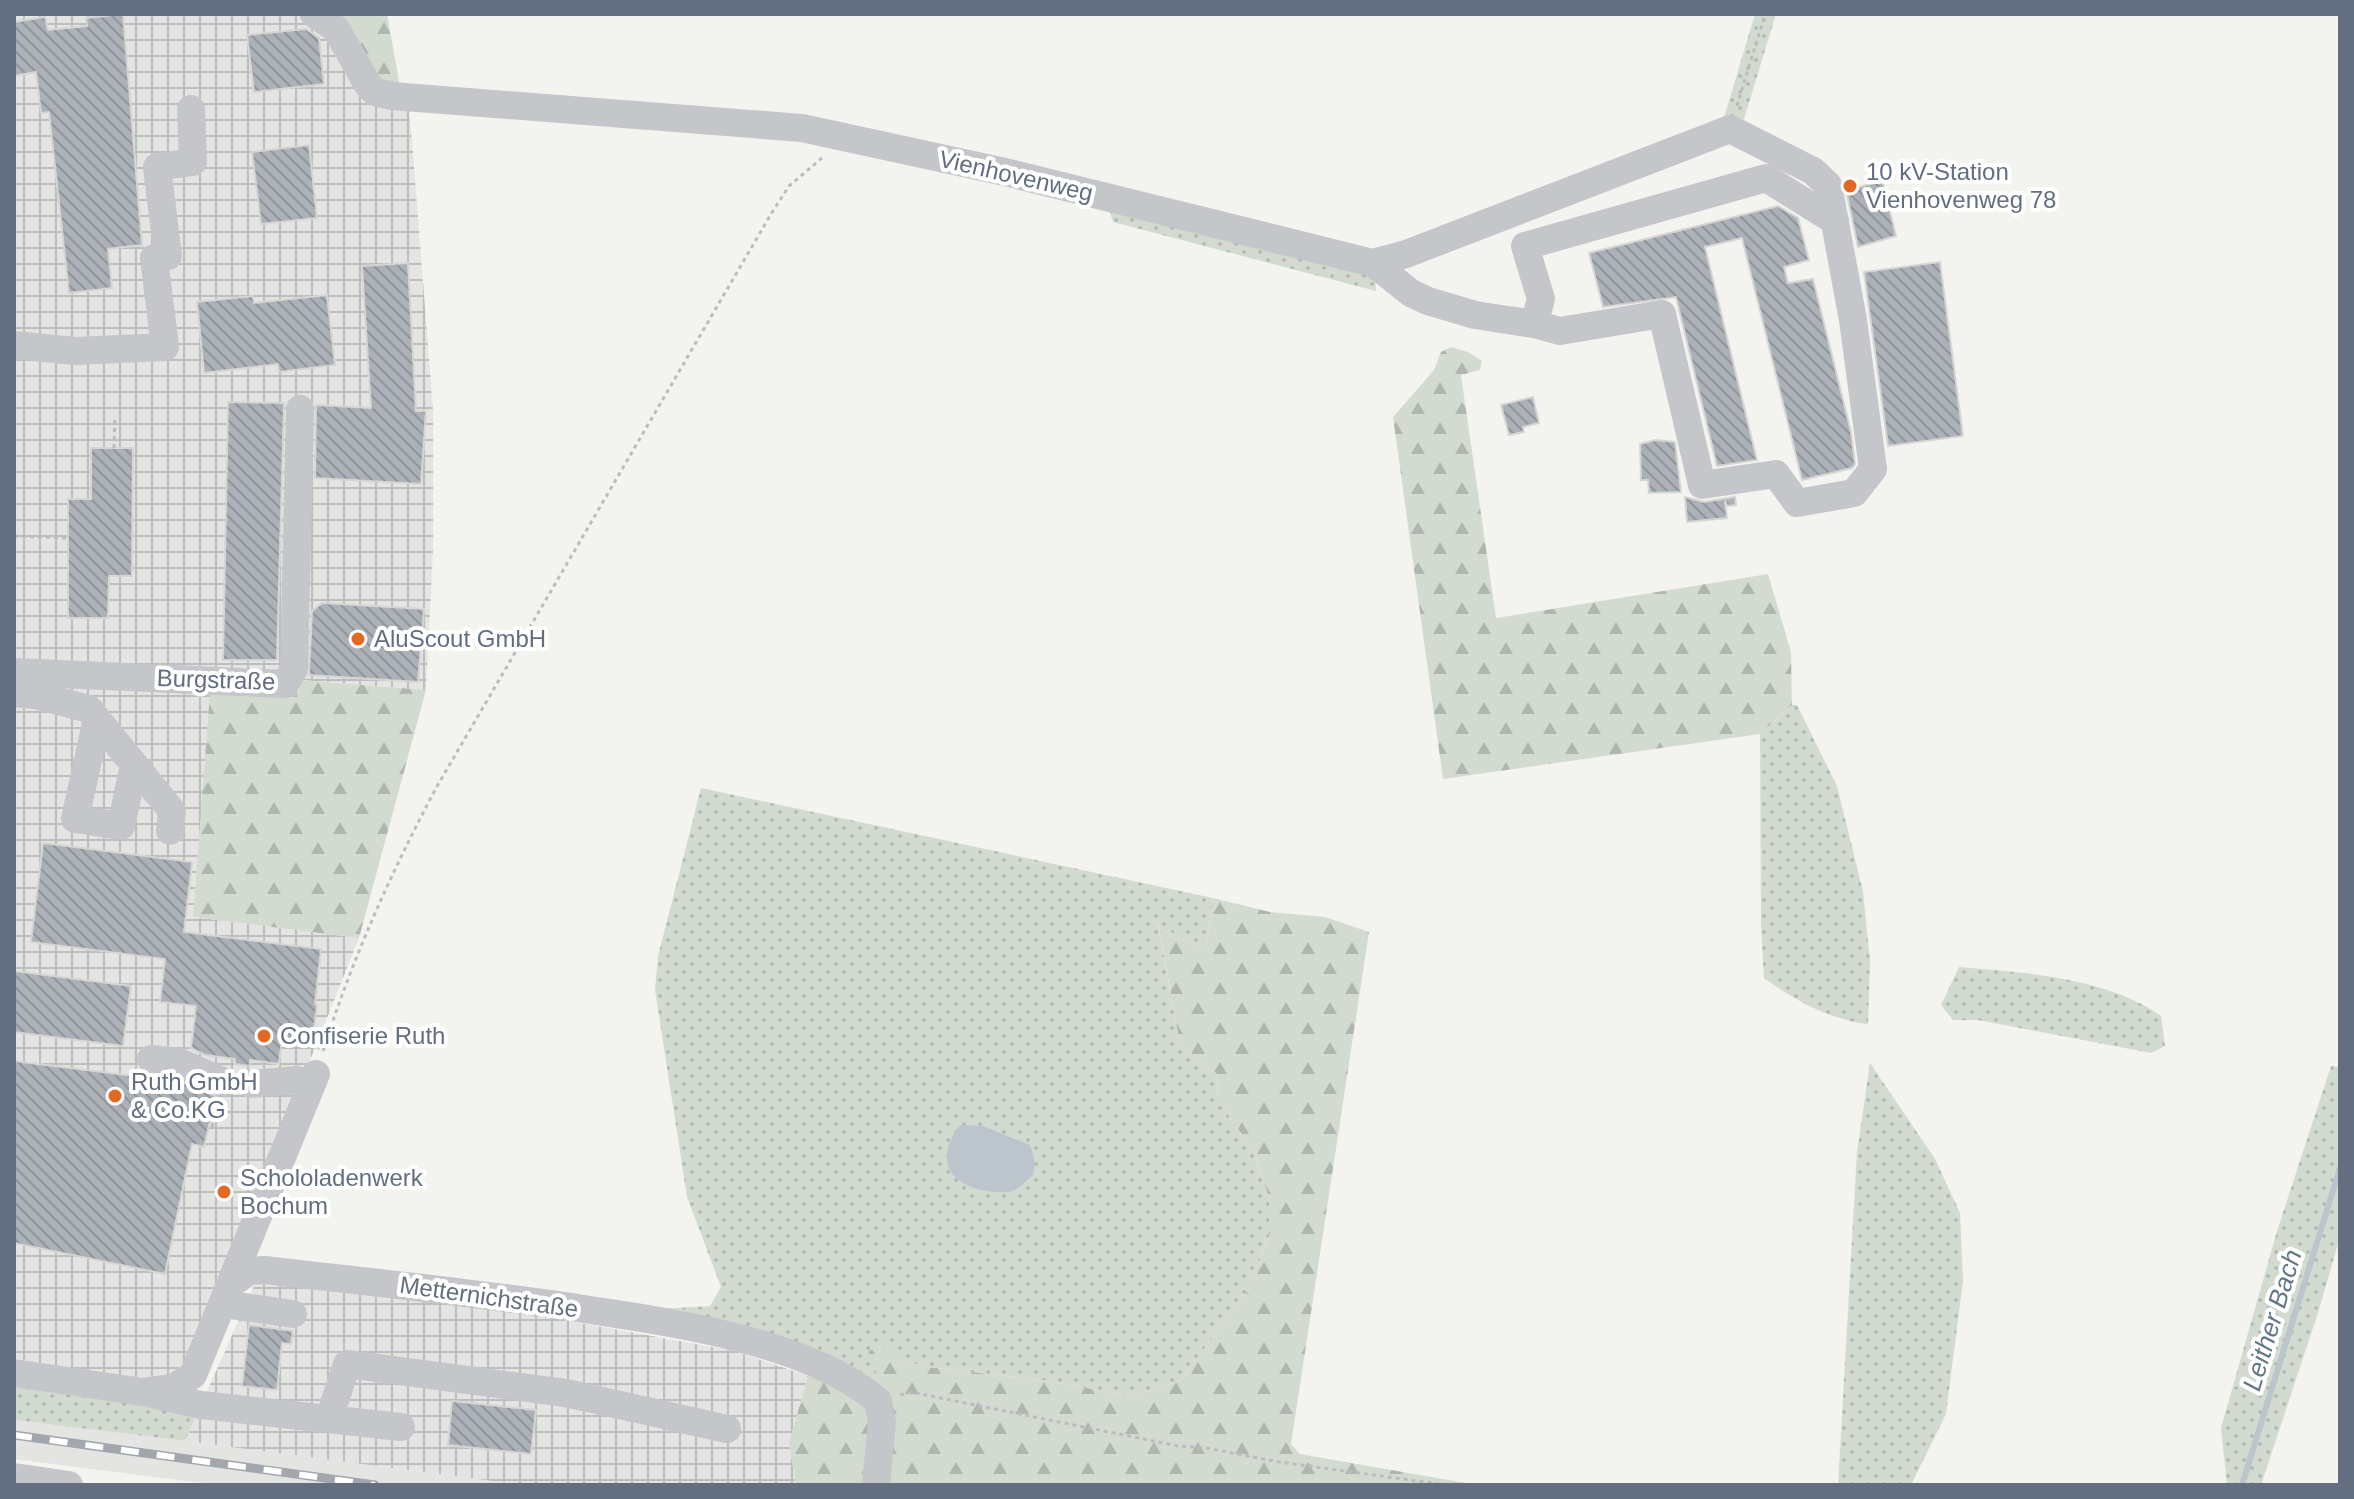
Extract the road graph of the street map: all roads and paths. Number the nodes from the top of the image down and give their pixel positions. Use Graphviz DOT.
graph roads {
  1 [pos="314,14"];
  2 [pos="1765,14"];
  3 [pos="191,109"];
  4 [pos="1730,129"];
  5 [pos="847,138"];
  6 [pos="1835,221"];
  7 [pos="1373,263"];
  8 [pos="1547,328"];
  9 [pos="14,345"];
  10 [pos="300,409"];
  11 [pos="115,416"];
  12 [pos="114,448"];
  13 [pos="14,536"];
  14 [pos="68,538"];
  15 [pos="14,672"];
  16 [pos="14,693"];
  17 [pos="97,719"];
  18 [pos="134,765"];
  19 [pos="170,831"];
  20 [pos="151,1059"];
  21 [pos="313,1080"];
  22 [pos="215,1115"];
  23 [pos="212,1127"];
  24 [pos="227,1294"];
  25 [pos="293,1314"];
  26 [pos="14,1373"];
  27 [pos="143,1392"];
  28 [pos="878,1401"];
  29 [pos="329,1419"];
  30 [pos="401,1427"];
  31 [pos="727,1429"];
  32 [pos="14,1477"];
  33 [pos="69,1485"];
  34 [pos="876,1485"];
  35 [pos="1447,1485"];
  1 -- 5 [label="street, Vienhovenweg"];
  2 -- 4 [label="path"];
  3 -- 9 [label="street"];
  4 -- 6 [label="street"];
  4 -- 7 [label="street, Vienhovenweg"];
  5 -- 7 [label="street, Vienhovenweg"];
  5 -- 21 [label="path"];
  6 -- 8 [label="street"];
  6 -- 8 [label="street"];
  7 -- 8 [label="street"];
  10 -- 15 [label="street, Burgstraße"];
  11 -- 12 [label="path"];
  13 -- 14 [label="path"];
  16 -- 17 [label="street"];
  17 -- 18 [label="street"];
  17 -- 18 [label="street"];
  18 -- 19 [label="street"];
  20 -- 21 [label="street"];
  21 -- 24 [label="street"];
  22 -- 23 [label="path"];
  24 -- 25 [label="street"];
  24 -- 27 [label="street"];
  24 -- 28 [label="street, Metternichstraße"];
  26 -- 27 [label="street"];
  27 -- 29 [label="street"];
  28 -- 34 [label="street"];
  28 -- 35 [label="path"];
  29 -- 30 [label="street"];
  29 -- 31 [label="street"];
  32 -- 33 [label="street"];
}
